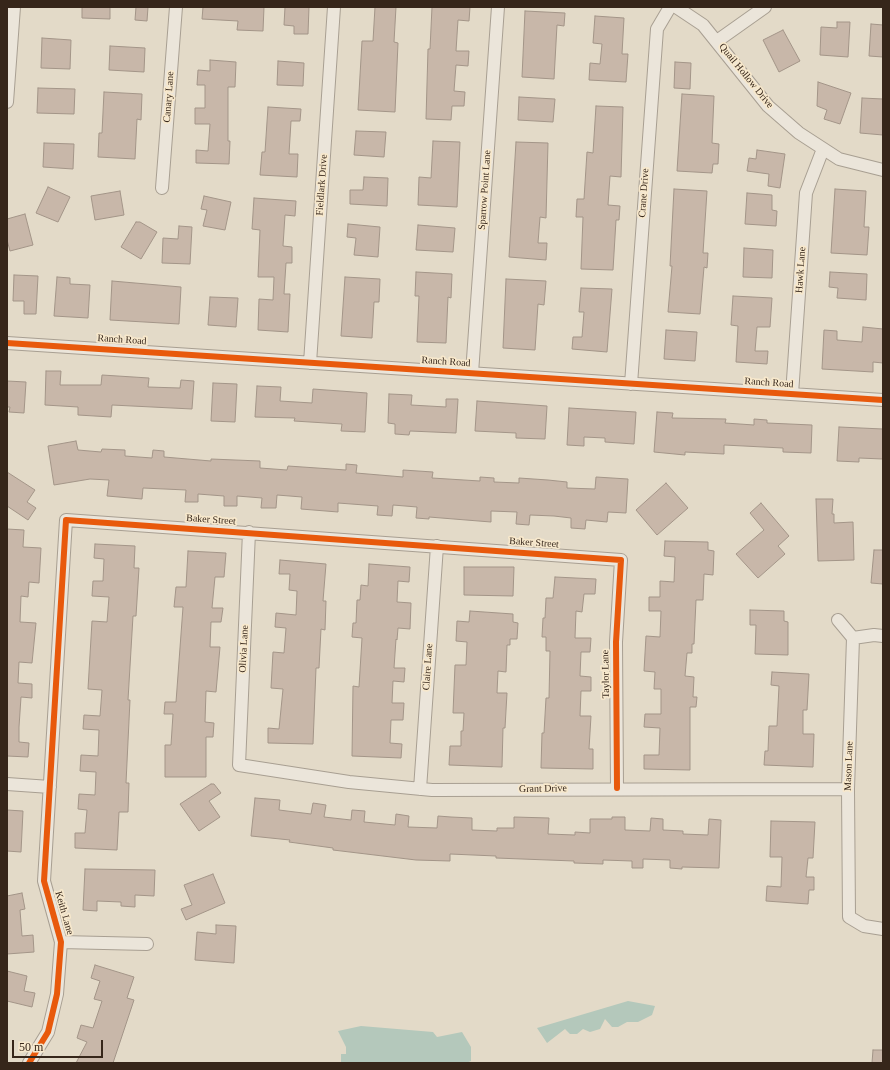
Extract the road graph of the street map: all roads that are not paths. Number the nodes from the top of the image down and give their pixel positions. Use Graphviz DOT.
graph roads {
  1 [pos="14,7"];
  2 [pos="176,7"];
  3 [pos="334,7"];
  4 [pos="498,7"];
  5 [pos="670,7"];
  6 [pos="676,7"];
  7 [pos="765,7"];
  8 [pos="717,41"];
  9 [pos="7,102"];
  10 [pos="824,149"];
  11 [pos="883,170"];
  12 [pos="162,188"];
  13 [pos="7,343"];
  14 [pos="310,363"];
  15 [pos="472,373"];
  16 [pos="631,384"];
  17 [pos="792,394"];
  18 [pos="883,400"];
  19 [pos="249,532"];
  20 [pos="437,546"];
  21 [pos="621,560"];
  22 [pos="838,620"];
  23 [pos="883,636"];
  24 [pos="853,638"];
  25 [pos="239,765"];
  26 [pos="7,784"];
  27 [pos="50,787"];
  28 [pos="617,788"];
  29 [pos="420,789"];
  30 [pos="848,789"];
  31 [pos="883,929"];
  32 [pos="61,942"];
  33 [pos="147,944"];
  34 [pos="29,1063"];
  1 -- 9 [label="street"];
  2 -- 12 [label="street, Canary Lane"];
  3 -- 14 [label="street, Fieldlark Drive"];
  4 -- 15 [label="street, Sparrow Point Lane"];
  5 -- 16 [label="street, Crane Drive"];
  6 -- 8 [label="street, Quail Hollow Drive"];
  7 -- 8 [label="street"];
  8 -- 10 [label="street, Quail Hollow Drive"];
  10 -- 11 [label="street, Quail Hollow Drive"];
  10 -- 17 [label="street, Hawk Lane"];
  13 -- 14 [label="street, Ranch Road"];
  14 -- 15 [label="street, Ranch Road"];
  15 -- 16 [label="street, Ranch Road"];
  16 -- 17 [label="street, Ranch Road"];
  17 -- 18 [label="street, Ranch Road"];
  19 -- 20 [label="street, Baker Street"];
  19 -- 25 [label="street, Olivia Lane"];
  19 -- 27 [label="street, Baker Street"];
  20 -- 21 [label="street, Baker Street"];
  20 -- 29 [label="street, Claire Lane"];
  21 -- 28 [label="street, Taylor Lane"];
  22 -- 24 [label="street"];
  23 -- 24 [label="street"];
  24 -- 30 [label="street, Mason Lane"];
  25 -- 29 [label="street, Grant Drive"];
  26 -- 27 [label="street"];
  27 -- 32 [label="street, Keith Lane"];
  28 -- 29 [label="street, Grant Drive"];
  28 -- 30 [label="street, Grant Drive"];
  30 -- 31 [label="street, Mason Lane"];
  32 -- 33 [label="street"];
  32 -- 34 [label="street, Keith Lane"];
}
